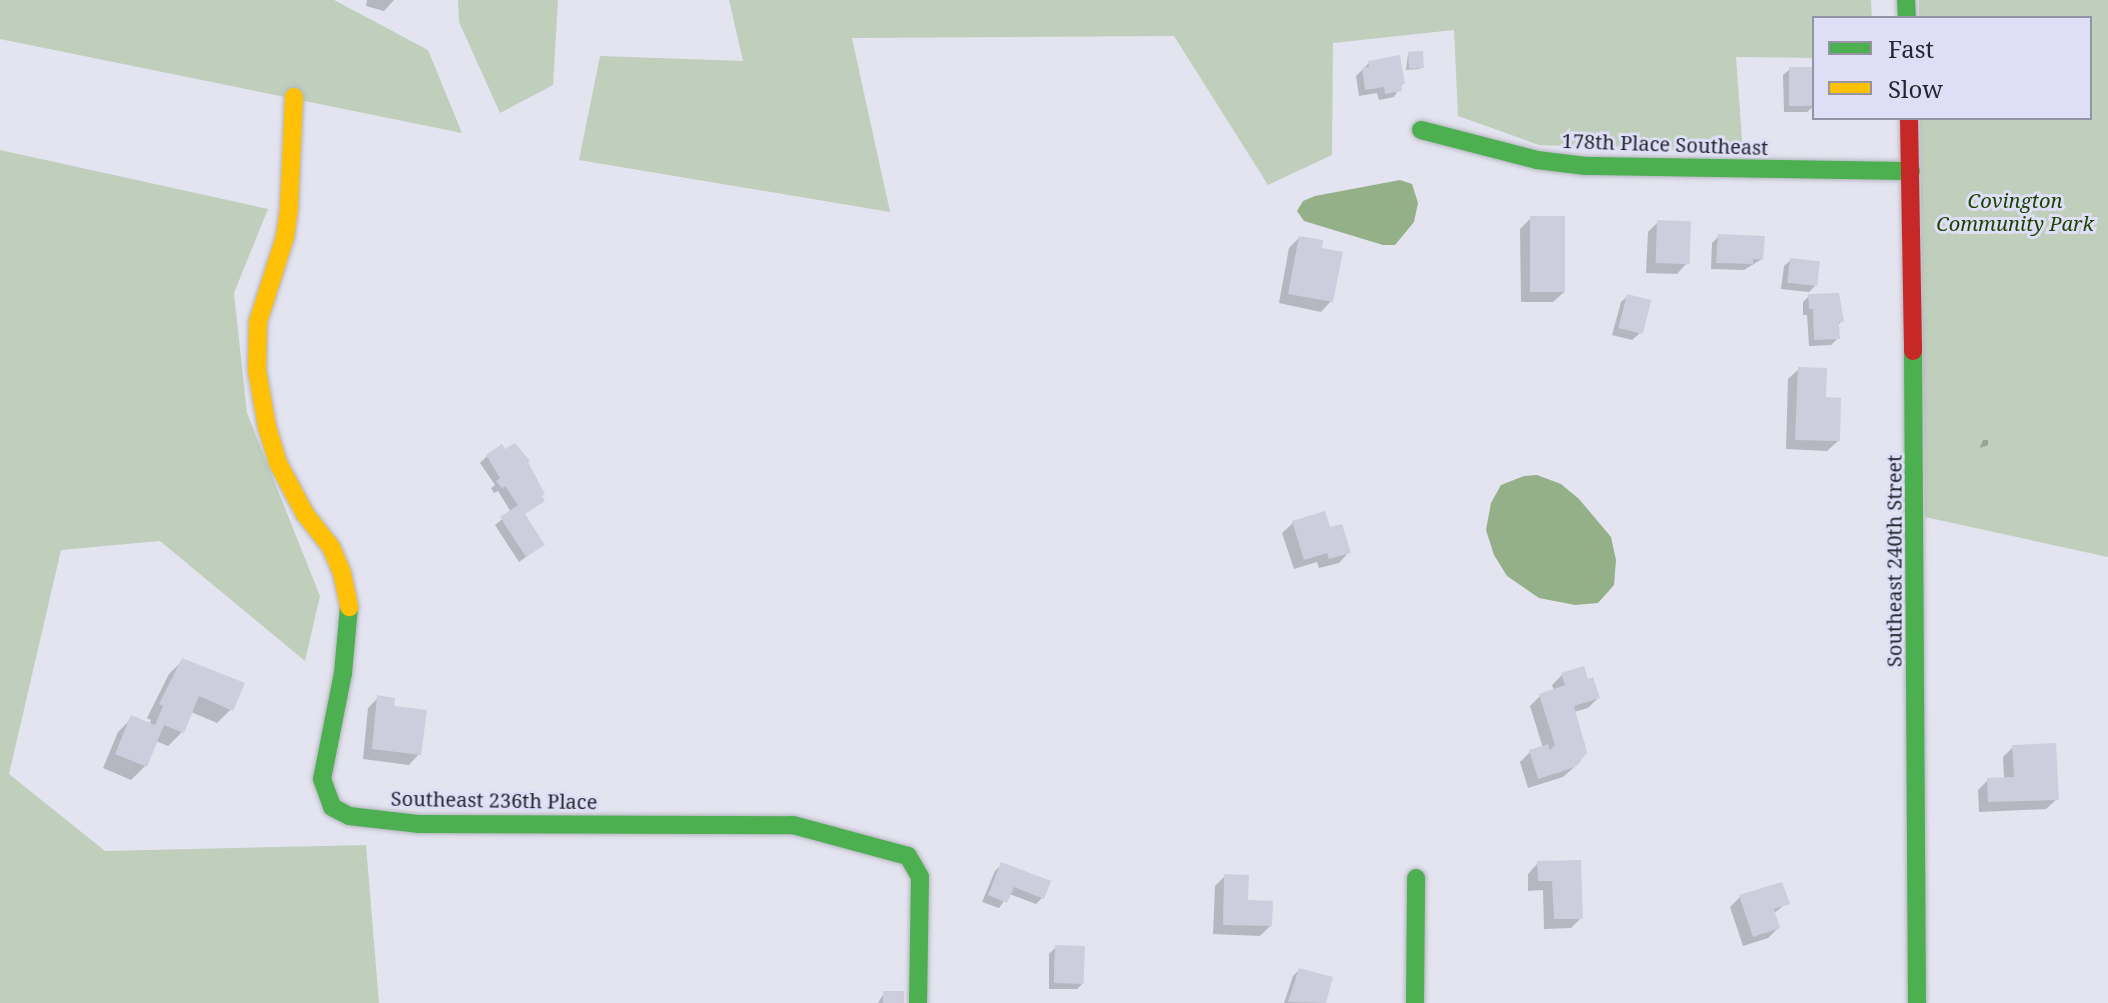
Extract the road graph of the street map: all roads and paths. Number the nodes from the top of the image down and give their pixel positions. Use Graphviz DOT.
graph roads {
  1 [pos="294,97"];
  2 [pos="1909,120"];
  3 [pos="1421,130"];
  4 [pos="1911,171"];
  5 [pos="1416,878"];
  6 [pos="918,1003"];
  7 [pos="1415,1003"];
  8 [pos="1917,1003"];
  1 -- 6 [label="street, Southeast 236th Place"];
  2 -- 4 [label="street, Southeast 240th Street"];
  3 -- 4 [label="street, 178th Place Southeast"];
  4 -- 8 [label="street, Southeast 240th Street"];
  5 -- 7 [label="street"];
}
